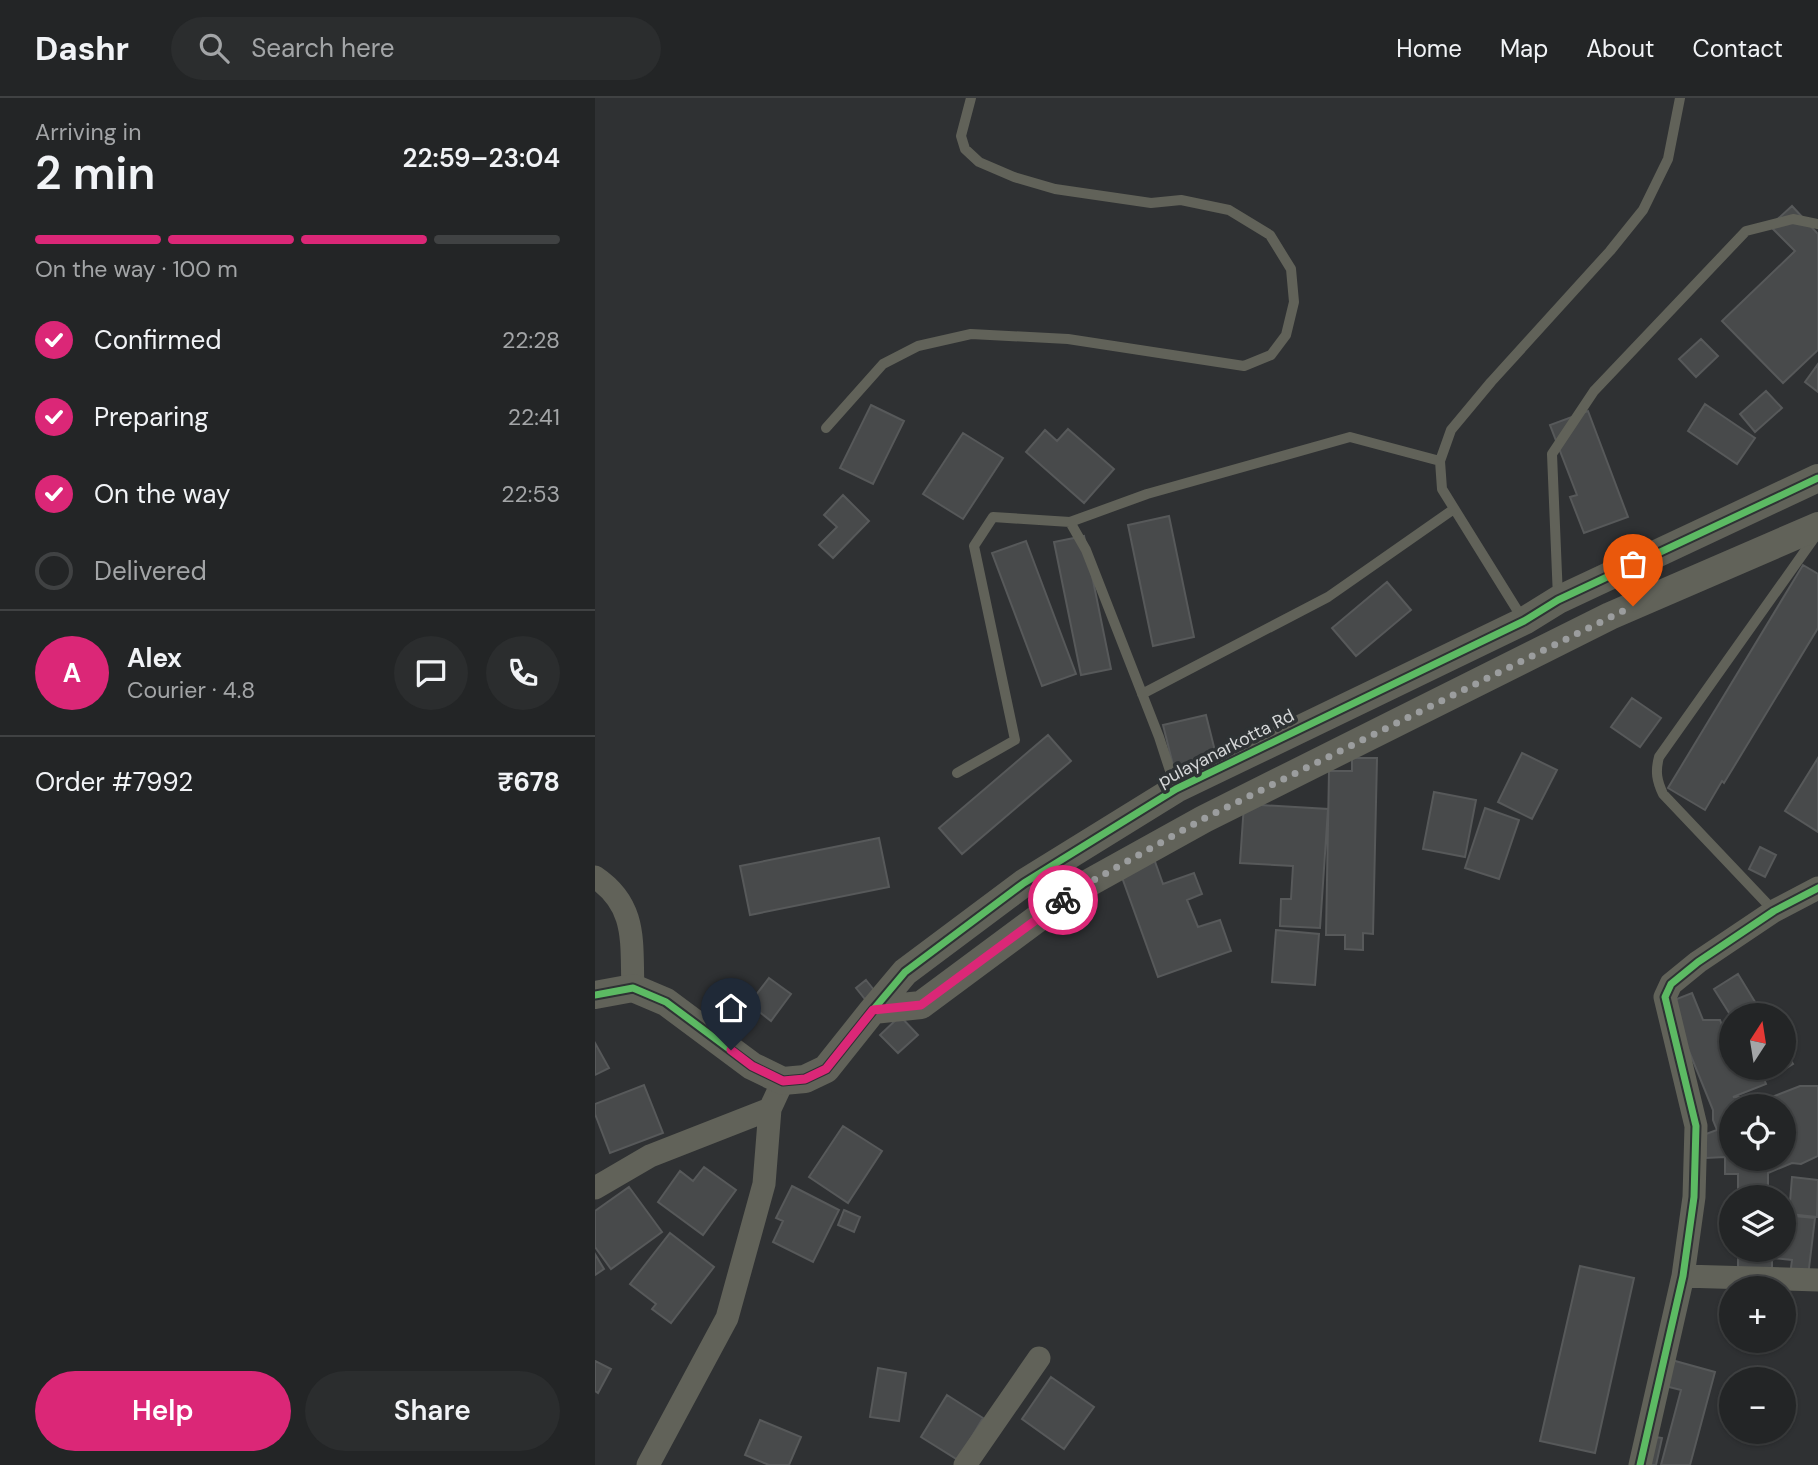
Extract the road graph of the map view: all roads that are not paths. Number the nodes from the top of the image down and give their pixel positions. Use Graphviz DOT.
graph roads {
  1 [pos="971,98"];
  2 [pos="1680,98"];
  3 [pos="1818,224"];
  4 [pos="825,428"];
  5 [pos="1440,461"];
  6 [pos="1818,478"];
  7 [pos="1454,509"];
  8 [pos="1070,522"];
  9 [pos="1818,526"];
  10 [pos="1818,532"];
  11 [pos="1558,600"];
  12 [pos="1524,621"];
  13 [pos="1142,694"];
  14 [pos="957,773"];
  15 [pos="1176,789"];
  16 [pos="595,877"];
  17 [pos="1818,888"];
  18 [pos="1774,911"];
  19 [pos="633,988"];
  20 [pos="595,995"];
  21 [pos="873,1010"];
  22 [pos="783,1081"];
  23 [pos="770,1109"];
  24 [pos="595,1188"];
  25 [pos="1683,1276"];
  26 [pos="1818,1280"];
  27 [pos="1039,1357"];
  28 [pos="648,1465"];
  29 [pos="965,1465"];
  30 [pos="1640,1465"];
  1 -- 4 [label="lane"];
  2 -- 5 [label="lane"];
  3 -- 11 [label="lane"];
  5 -- 7 [label="lane"];
  5 -- 8 [label="lane"];
  6 -- 11 [label="street, pulayanarkotta Rd"];
  7 -- 12 [label="lane"];
  7 -- 13 [label="lane"];
  8 -- 13 [label="lane"];
  8 -- 14 [label="lane"];
  9 -- 21 [label="street"];
  10 -- 18 [label="lane"];
  11 -- 12 [label="street, pulayanarkotta Rd"];
  12 -- 15 [label="street, pulayanarkotta Rd"];
  13 -- 15 [label="lane"];
  15 -- 21 [label="street, pulayanarkotta Rd"];
  16 -- 19 [label="street"];
  17 -- 18 [label="street"];
  18 -- 25 [label="street"];
  19 -- 20 [label="street"];
  19 -- 22 [label="street"];
  21 -- 22 [label="street, pulayanarkotta Rd"];
  22 -- 23 [label="street"];
  23 -- 24 [label="street"];
  23 -- 28 [label="street"];
  25 -- 26 [label="street"];
  25 -- 30 [label="street"];
  27 -- 29 [label="street"];
}
